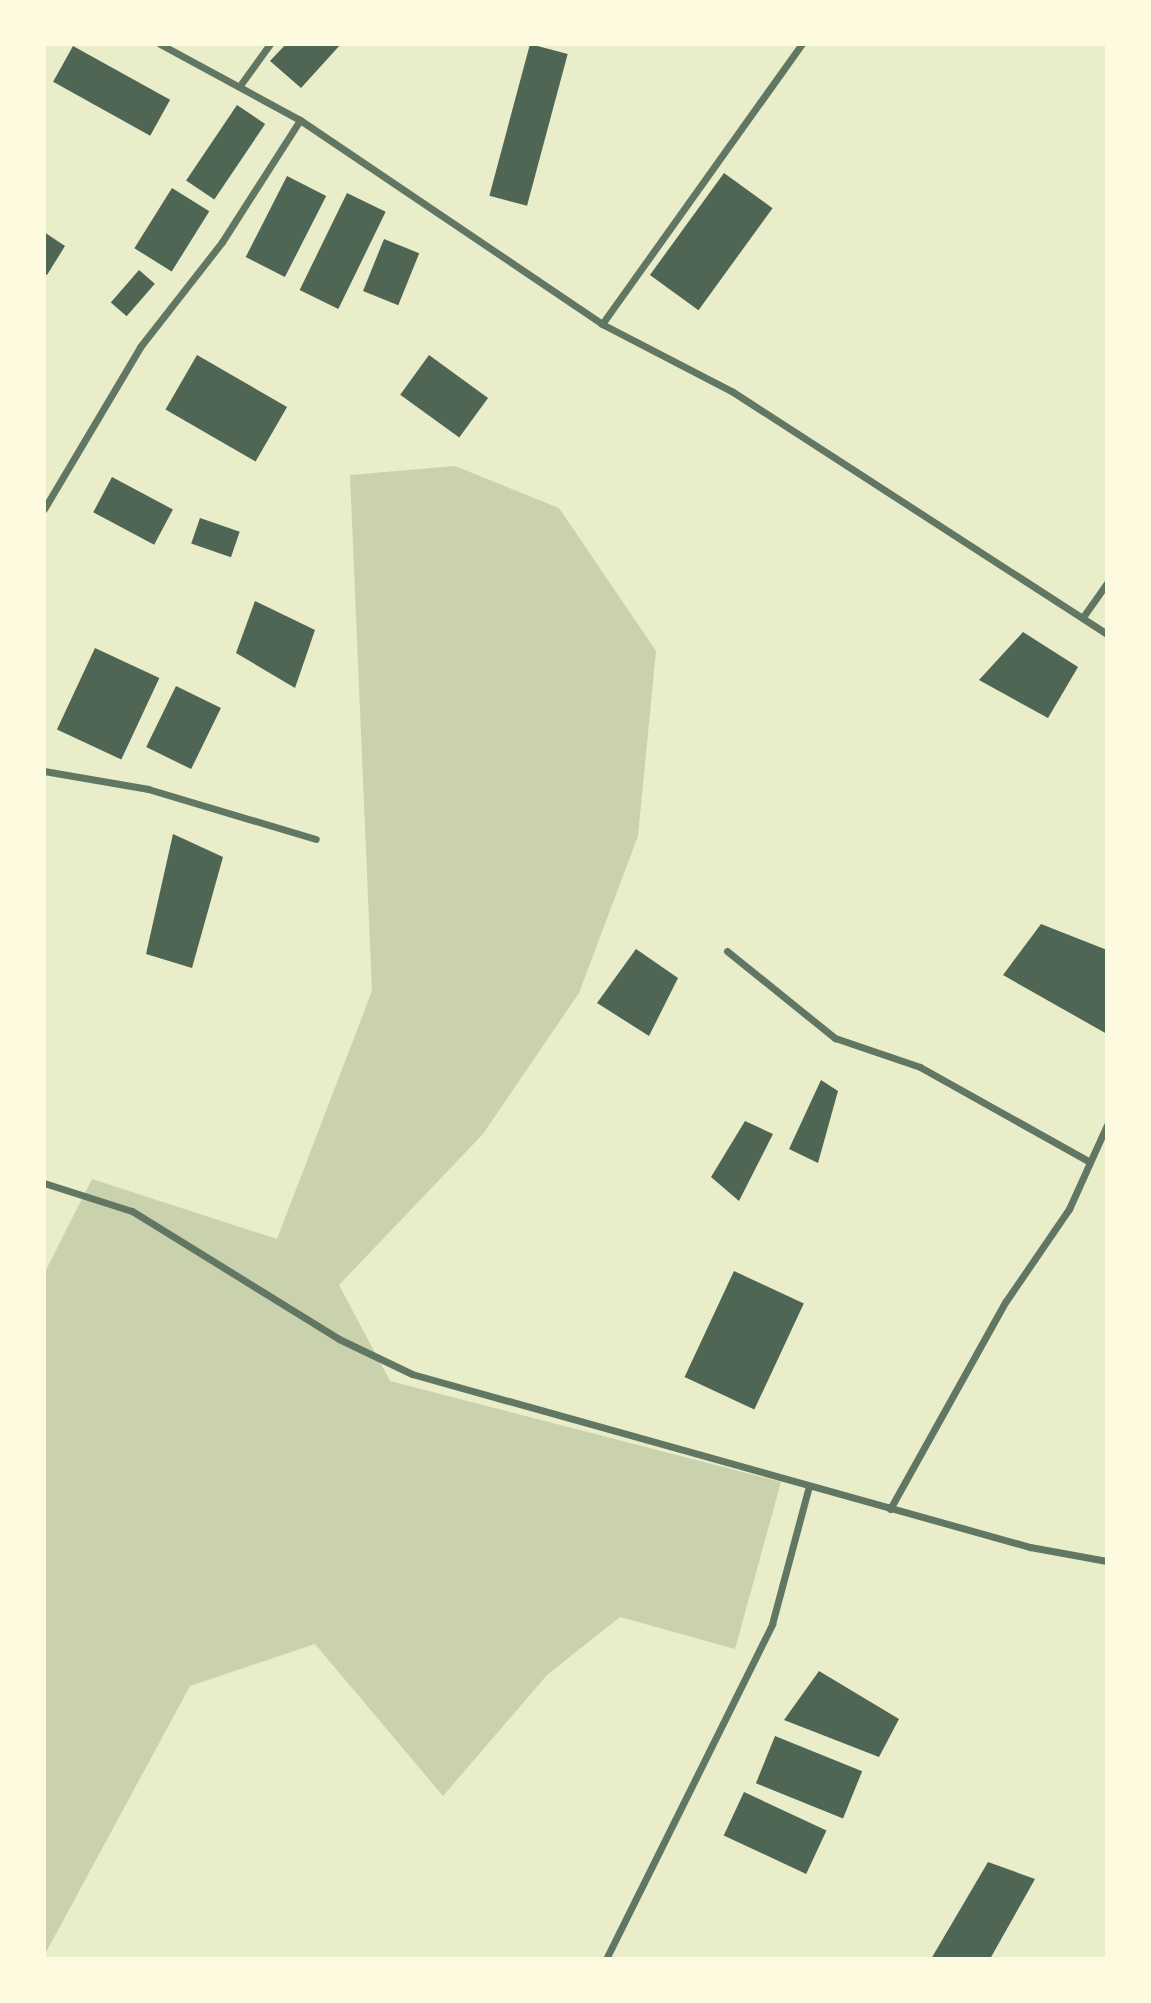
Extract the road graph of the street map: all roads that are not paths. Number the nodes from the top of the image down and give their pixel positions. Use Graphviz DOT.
graph roads {
  1 [pos="160,44"];
  2 [pos="270,44"];
  3 [pos="802,44"];
  4 [pos="242,84"];
  5 [pos="300,120"];
  6 [pos="602,324"];
  7 [pos="44,509"];
  8 [pos="1107,583"];
  9 [pos="1083,617"];
  10 [pos="1107,634"];
  11 [pos="44,771"];
  12 [pos="316,839"];
  13 [pos="727,951"];
  14 [pos="1107,1125"];
  15 [pos="1088,1161"];
  16 [pos="44,1182"];
  17 [pos="809,1486"];
  18 [pos="890,1508"];
  19 [pos="1107,1562"];
  20 [pos="606,1959"];
  1 -- 4 [label="street"];
  2 -- 4 [label="street"];
  3 -- 6 [label="street"];
  4 -- 5 [label="street"];
  5 -- 6 [label="street"];
  5 -- 7 [label="street"];
  6 -- 9 [label="street"];
  8 -- 9 [label="street"];
  9 -- 10 [label="street"];
  11 -- 12 [label="street"];
  13 -- 15 [label="street"];
  14 -- 15 [label="street"];
  15 -- 18 [label="street"];
  16 -- 17 [label="street"];
  17 -- 18 [label="street"];
  17 -- 20 [label="street"];
  18 -- 19 [label="street"];
}
